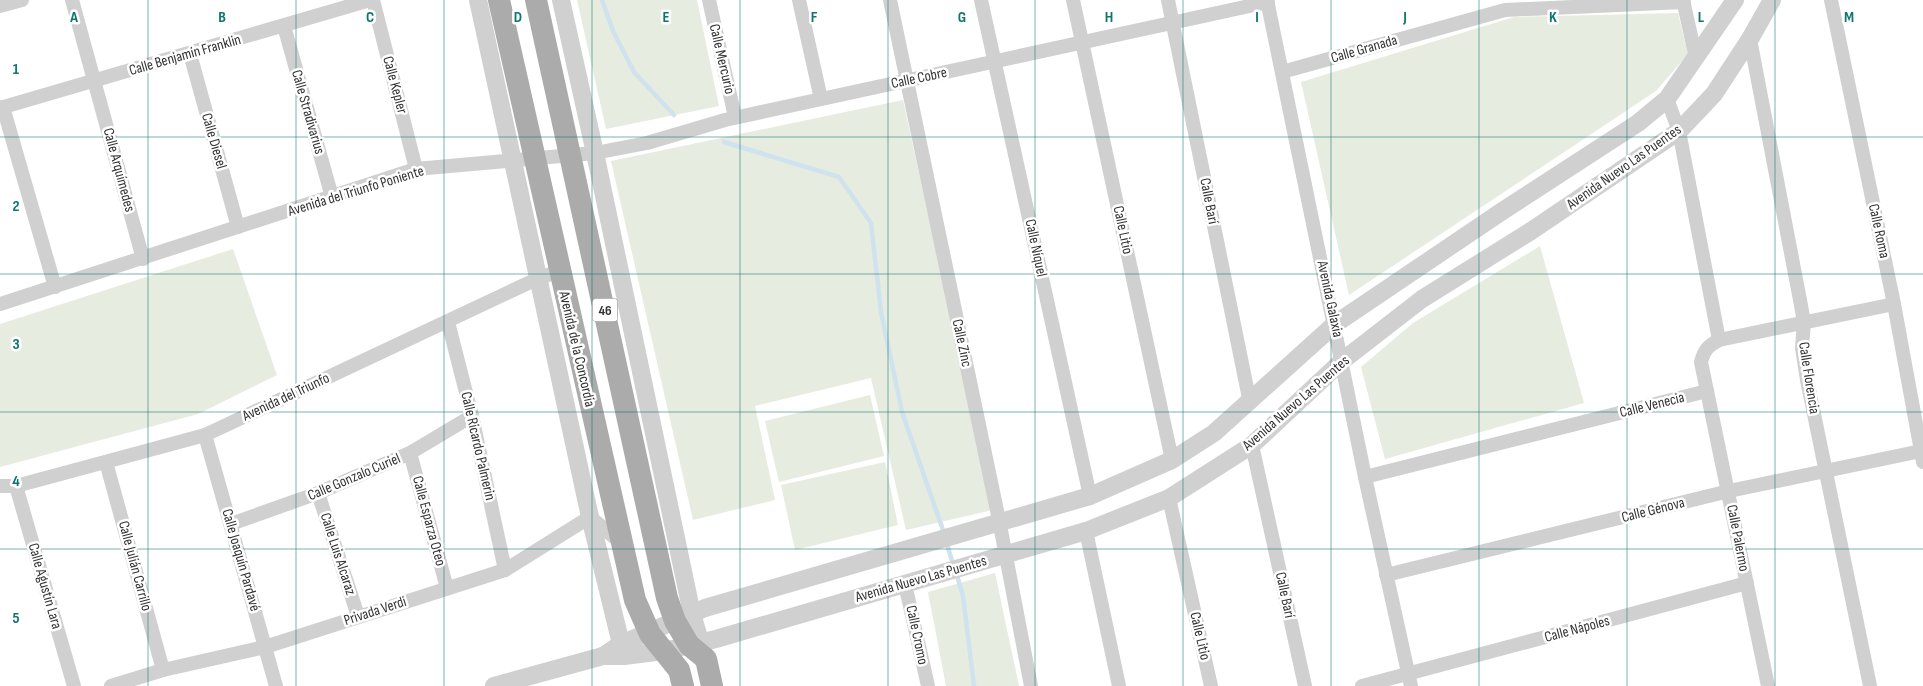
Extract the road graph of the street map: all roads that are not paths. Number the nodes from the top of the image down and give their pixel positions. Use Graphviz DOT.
graph roads {
  1 [pos="22,0"];
  2 [pos="72,0"];
  3 [pos="371,0"];
  4 [pos="478,0"];
  5 [pos="499,0"];
  6 [pos="536,0"];
  7 [pos="561,0"];
  8 [pos="709,0"];
  9 [pos="799,0"];
  10 [pos="890,0"];
  11 [pos="981,0"];
  12 [pos="1073,0"];
  13 [pos="1168,0"];
  14 [pos="1735,0"];
  15 [pos="1772,0"];
  16 [pos="1831,0"];
  17 [pos="1268,1"];
  18 [pos="1683,1"];
  19 [pos="1594,2"];
  20 [pos="1504,5"];
  21 [pos="0,6"];
  22 [pos="1173,23"];
  23 [pos="284,26"];
  24 [pos="1750,39"];
  25 [pos="1082,42"];
  26 [pos="190,54"];
  27 [pos="1696,58"];
  28 [pos="995,61"];
  29 [pos="1282,72"];
  30 [pos="95,80"];
  31 [pos="908,80"];
  32 [pos="821,99"];
  33 [pos="1667,99"];
  34 [pos="2,108"];
  35 [pos="735,118"];
  36 [pos="1679,131"];
  37 [pos="595,153"];
  38 [pos="572,156"];
  39 [pos="524,160"];
  40 [pos="416,169"];
  41 [pos="332,197"];
  42 [pos="238,227"];
  43 [pos="143,259"];
  44 [pos="550,274"];
  45 [pos="55,287"];
  46 [pos="0,304"];
  47 [pos="1894,304"];
  48 [pos="448,322"];
  49 [pos="1804,322"];
  50 [pos="1335,324"];
  51 [pos="1719,340"];
  52 [pos="1342,361"];
  53 [pos="1707,391"];
  54 [pos="1250,403"];
  55 [pos="472,416"];
  56 [pos="205,434"];
  57 [pos="1252,444"];
  58 [pos="410,453"];
  59 [pos="1922,457"];
  60 [pos="1172,460"];
  61 [pos="106,462"];
  62 [pos="1826,471"];
  63 [pos="1365,477"];
  64 [pos="0,486"];
  65 [pos="16,486"];
  66 [pos="1729,491"];
  67 [pos="318,493"];
  68 [pos="1090,496"];
  69 [pos="1169,498"];
  70 [pos="590,517"];
  71 [pos="999,520"];
  72 [pos="231,524"];
  73 [pos="1086,531"];
  74 [pos="620,542"];
  75 [pos="1006,555"];
  76 [pos="504,570"];
  77 [pos="1386,575"];
  78 [pos="1747,583"];
  79 [pos="905,584"];
  80 [pos="447,588"];
  81 [pos="358,616"];
  82 [pos="684,617"];
  83 [pos="650,634"];
  84 [pos="265,647"];
  85 [pos="699,649"];
  86 [pos="622,650"];
  87 [pos="664,651"];
  88 [pos="163,670"];
  89 [pos="1409,681"];
  90 [pos="1765,685"];
  91 [pos="74,686"];
  92 [pos="111,686"];
  93 [pos="276,686"];
  94 [pos="494,686"];
  95 [pos="683,686"];
  96 [pos="712,686"];
  97 [pos="928,686"];
  98 [pos="1031,686"];
  99 [pos="1119,686"];
  100 [pos="1211,686"];
  101 [pos="1305,686"];
  102 [pos="1362,686"];
  103 [pos="1870,686"];
  1 -- 21 [label="street"];
  2 -- 30 [label="street, Calle Arquímedes"];
  3 -- 23 [label="street, Calle Benjamín Franklin"];
  3 -- 40 [label="street, Calle Kepler"];
  4 -- 39 [label="street, Avenida de la Concordia"];
  5 -- 39 [label="main road, Avenida de la Concordia / 46"];
  6 -- 38 [label="main road, 46"];
  7 -- 37 [label="street"];
  8 -- 35 [label="street, Calle Mercurio"];
  9 -- 32 [label="street"];
  10 -- 31 [label="street, Calle Zinc"];
  11 -- 28 [label="street, Calle Níquel"];
  12 -- 25 [label="street, Calle Litio"];
  13 -- 22 [label="street, Calle Barí"];
  14 -- 27 [label="street, Avenida Nuevo Las Puentes"];
  15 -- 24 [label="street, Avenida Nuevo Las Puentes"];
  16 -- 47 [label="street, Calle Roma"];
  17 -- 22 [label="street, Calle Cobre"];
  17 -- 29 [label="street, Avenida Galaxia"];
  18 -- 19 [label="street, Calle Granada"];
  18 -- 27 [label="street"];
  19 -- 20 [label="street, Calle Granada"];
  20 -- 29 [label="street, Calle Granada"];
  22 -- 25 [label="street, Calle Cobre"];
  22 -- 54 [label="street, Calle Barí"];
  23 -- 26 [label="street, Calle Benjamín Franklin"];
  23 -- 41 [label="street, Calle Stradivarius"];
  24 -- 36 [label="street, Avenida Nuevo Las Puentes"];
  24 -- 49 [label="street, Calle Florencia"];
  25 -- 28 [label="street, Calle Cobre"];
  25 -- 60 [label="street, Calle Litio"];
  26 -- 30 [label="street, Calle Benjamín Franklin"];
  26 -- 42 [label="street, Calle Diesel"];
  27 -- 33 [label="street, Avenida Nuevo Las Puentes"];
  28 -- 31 [label="street, Calle Cobre"];
  28 -- 68 [label="street, Calle Níquel"];
  29 -- 50 [label="street, Avenida Galaxia"];
  30 -- 34 [label="street, Calle Benjamín Franklin"];
  30 -- 43 [label="street, Calle Arquímedes"];
  31 -- 32 [label="street, Calle Cobre"];
  31 -- 71 [label="street, Calle Zinc"];
  32 -- 35 [label="street, Calle Cobre"];
  33 -- 36 [label="street"];
  33 -- 50 [label="street, Avenida Nuevo Las Puentes"];
  34 -- 45 [label="street"];
  35 -- 37 [label="street, Calle Cobre"];
  36 -- 51 [label="street"];
  36 -- 52 [label="street, Avenida Nuevo Las Puentes"];
  37 -- 38 [label="street, Calle Cobre"];
  37 -- 82 [label="street"];
  38 -- 39 [label="street, Avenida del Triunfo Poniente"];
  38 -- 82 [label="main road, 46"];
  39 -- 40 [label="street, Avenida del Triunfo Poniente"];
  39 -- 44 [label="main road, Avenida de la Concordia / 46"];
  40 -- 41 [label="street, Avenida del Triunfo Poniente"];
  41 -- 42 [label="street, Avenida del Triunfo Poniente"];
  42 -- 43 [label="street"];
  43 -- 45 [label="street"];
  44 -- 48 [label="street, Avenida del Triunfo"];
  44 -- 70 [label="street, Avenida de la Concordia"];
  44 -- 74 [label="main road, Avenida de la Concordia / 46"];
  45 -- 46 [label="street"];
  47 -- 49 [label="street"];
  47 -- 59 [label="street, Calle Roma"];
  48 -- 55 [label="street, Calle Ricardo Palmerin"];
  48 -- 56 [label="street, Avenida del Triunfo"];
  49 -- 51 [label="street"];
  49 -- 62 [label="street, Calle Florencia"];
  50 -- 52 [label="street, Avenida Galaxia"];
  50 -- 54 [label="street, Avenida Nuevo Las Puentes"];
  51 -- 53 [label="street"];
  52 -- 57 [label="street, Avenida Nuevo Las Puentes"];
  52 -- 63 [label="street, Avenida Galaxia"];
  53 -- 63 [label="street, Calle Venecia"];
  53 -- 66 [label="street, Calle Palermo"];
  54 -- 60 [label="street, Avenida Nuevo Las Puentes"];
  55 -- 58 [label="street, Calle Gonzalo Curiel"];
  55 -- 76 [label="street, Calle Ricardo Palmerin"];
  56 -- 61 [label="street, Avenida del Triunfo"];
  56 -- 72 [label="street, Calle Joaquín Pardavé"];
  57 -- 69 [label="street, Avenida Nuevo Las Puentes"];
  57 -- 101 [label="street, Calle Barí"];
  58 -- 67 [label="street, Calle Gonzalo Curiel"];
  58 -- 80 [label="street, Calle Esparza Oteo"];
  59 -- 62 [label="street, Calle Génova"];
  60 -- 68 [label="street, Avenida Nuevo Las Puentes"];
  61 -- 65 [label="street, Avenida del Triunfo"];
  61 -- 88 [label="street, Calle Julián Carrillo"];
  62 -- 66 [label="street, Calle Génova"];
  62 -- 103 [label="street, Calle Florencia"];
  63 -- 77 [label="street, Avenida Galaxia"];
  64 -- 65 [label="street, Avenida del Triunfo"];
  65 -- 91 [label="street, Calle Agustín Lara"];
  66 -- 77 [label="street, Calle Génova"];
  66 -- 78 [label="street, Calle Palermo"];
  67 -- 72 [label="street, Calle Gonzalo Curiel"];
  67 -- 81 [label="street, Calle Luis Alcaraz"];
  68 -- 71 [label="street, Avenida Nuevo Las Puentes"];
  69 -- 73 [label="street, Avenida Nuevo Las Puentes"];
  69 -- 100 [label="street, Calle Litio"];
  70 -- 74 [label="street"];
  70 -- 76 [label="street, Privada Verdi"];
  70 -- 86 [label="street, Avenida de la Concordia"];
  71 -- 75 [label="street, Calle Zinc"];
  71 -- 82 [label="street, Avenida Nuevo Las Puentes"];
  72 -- 84 [label="street, Calle Joaquín Pardavé"];
  73 -- 75 [label="street, Avenida Nuevo Las Puentes"];
  73 -- 99 [label="street"];
  74 -- 83 [label="main road, Avenida de la Concordia / 46"];
  75 -- 79 [label="street, Avenida Nuevo Las Puentes"];
  75 -- 98 [label="street, Calle Zinc"];
  76 -- 80 [label="street, Privada Verdi"];
  77 -- 89 [label="street, Avenida Galaxia"];
  78 -- 89 [label="street, Calle Nápoles"];
  78 -- 90 [label="street, Calle Palermo"];
  79 -- 85 [label="street, Avenida Nuevo Las Puentes"];
  79 -- 97 [label="street, Calle Cromo"];
  80 -- 81 [label="street, Privada Verdi"];
  81 -- 84 [label="street, Privada Verdi"];
  82 -- 83 [label="street, Avenida Nuevo Las Puentes"];
  82 -- 85 [label="main road, 46"];
  83 -- 86 [label="street, Avenida Nuevo Las Puentes"];
  83 -- 87 [label="main road, Avenida de la Concordia / 46"];
  84 -- 88 [label="street, Privada Verdi"];
  84 -- 93 [label="street, Calle Joaquín Pardavé"];
  85 -- 87 [label="street, Avenida Nuevo Las Puentes"];
  85 -- 96 [label="main road, 46"];
  86 -- 87 [label="street, Avenida Nuevo Las Puentes"];
  86 -- 94 [label="street"];
  87 -- 95 [label="main road, Avenida de la Concordia / 46"];
  88 -- 92 [label="street, Privada Verdi"];
  89 -- 102 [label="street, Calle Nápoles"];
}
